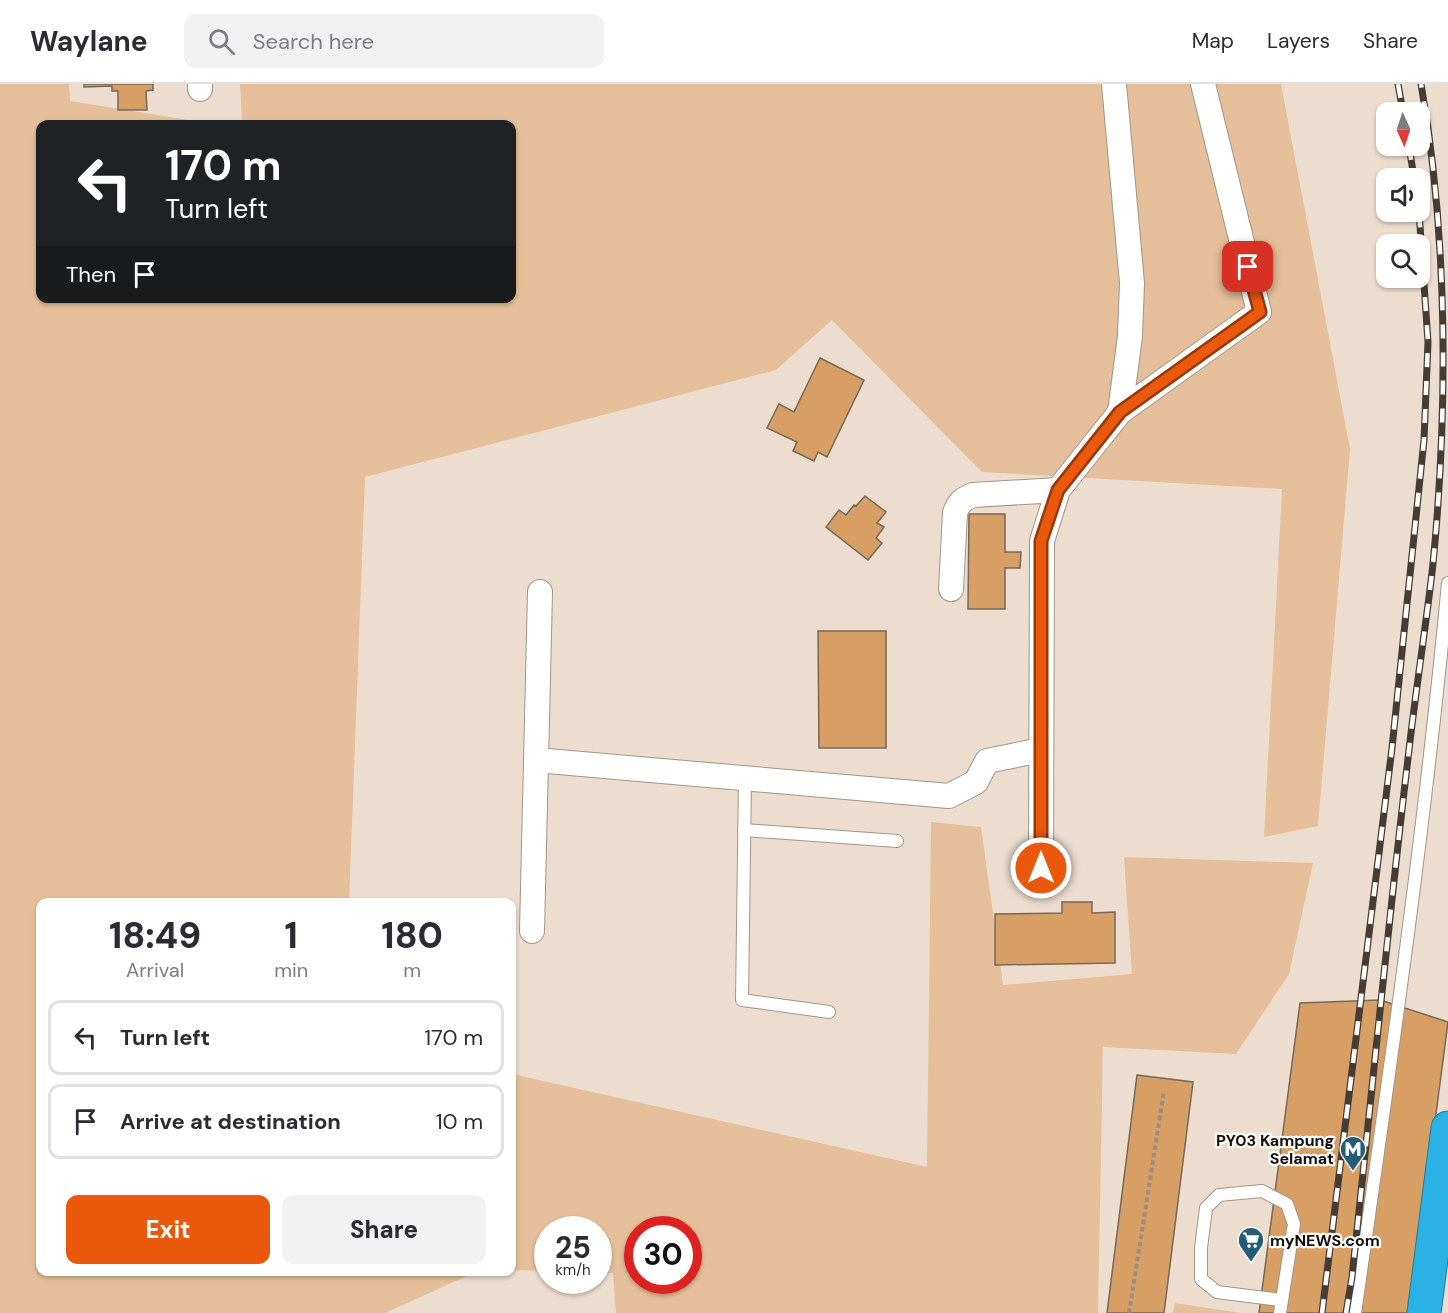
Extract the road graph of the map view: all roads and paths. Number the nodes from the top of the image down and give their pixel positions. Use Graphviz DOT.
graph roads {
  1 [pos="1114,84"];
  2 [pos="1203,84"];
  3 [pos="1120,412"];
  4 [pos="1058,490"];
  5 [pos="1448,583"];
  6 [pos="951,589"];
  7 [pos="540,592"];
  8 [pos="1041,750"];
  9 [pos="536,760"];
  10 [pos="745,778"];
  11 [pos="744,830"];
  12 [pos="897,841"];
  13 [pos="1041,868"];
  14 [pos="532,931"];
  15 [pos="829,1012"];
  16 [pos="1164,1091"];
  17 [pos="1448,1128"];
  18 [pos="1281,1300"];
  19 [pos="1129,1313"];
  20 [pos="1280,1313"];
  21 [pos="1355,1313"];
  22 [pos="1424,1313"];
  1 -- 3 [label="street"];
  2 -- 3 [label="street"];
  3 -- 4 [label="street"];
  4 -- 6 [label="street"];
  4 -- 8 [label="street"];
  5 -- 21 [label="lane"];
  7 -- 9 [label="street"];
  8 -- 10 [label="street"];
  8 -- 13 [label="street"];
  9 -- 10 [label="street"];
  9 -- 14 [label="street"];
  10 -- 11 [label="lane"];
  11 -- 12 [label="lane"];
  11 -- 15 [label="lane"];
  16 -- 19 [label="path"];
  17 -- 22 [label="highway"];
  18 -- 18 [label="lane"];
  18 -- 20 [label="lane"];
}
